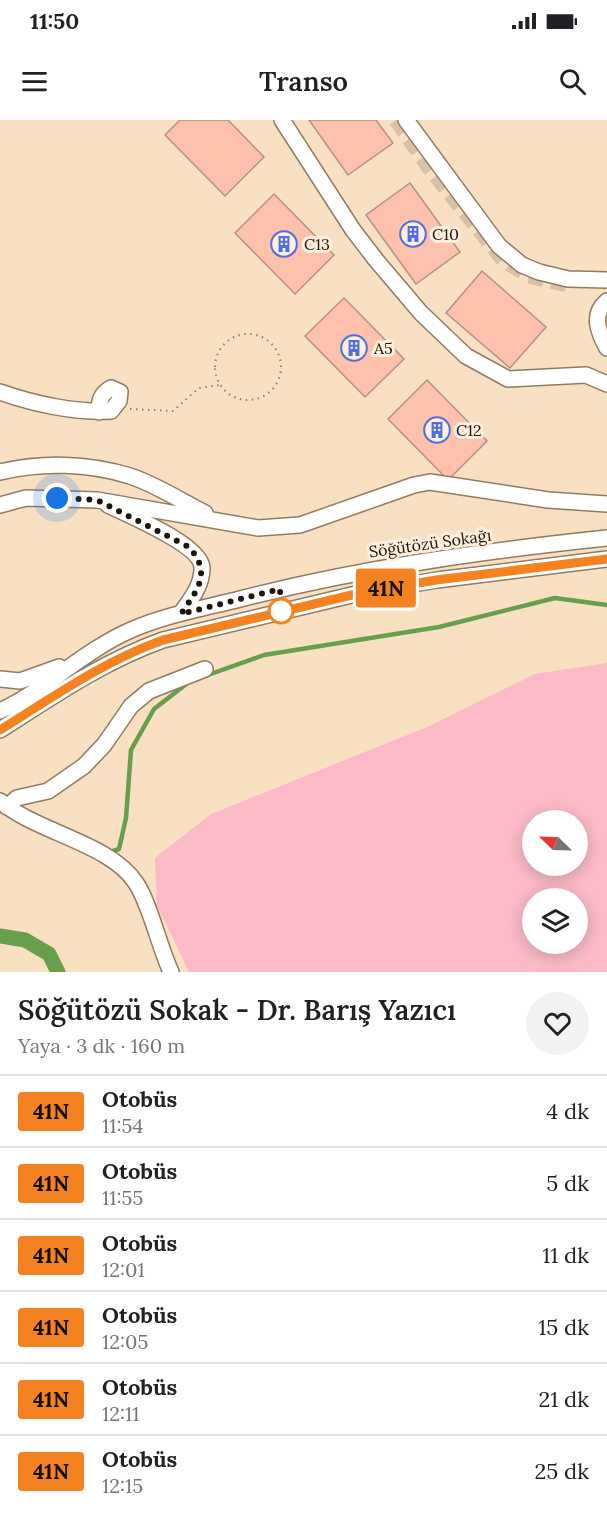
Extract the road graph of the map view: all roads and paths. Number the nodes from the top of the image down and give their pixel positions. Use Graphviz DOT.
graph roads {
  1 [pos="282,120"];
  2 [pos="406,120"];
  3 [pos="607,280"];
  4 [pos="607,301"];
  5 [pos="607,348"];
  6 [pos="607,384"];
  7 [pos="220,385"];
  8 [pos="0,392"];
  9 [pos="106,410"];
  10 [pos="0,472"];
  11 [pos="131,477"];
  12 [pos="97,500"];
  13 [pos="131,504"];
  14 [pos="607,504"];
  15 [pos="0,505"];
  16 [pos="222,522"];
  17 [pos="607,538"];
  18 [pos="607,559"];
  19 [pos="181,614"];
  20 [pos="78,659"];
  21 [pos="205,669"];
  22 [pos="0,679"];
  23 [pos="0,711"];
  24 [pos="0,730"];
  25 [pos="4,804"];
  26 [pos="171,972"];
  1 -- 6 [label="street"];
  2 -- 3 [label="street"];
  4 -- 5 [label="street"];
  7 -- 7 [label="path"];
  7 -- 9 [label="path"];
  8 -- 9 [label="street"];
  10 -- 11 [label="street"];
  11 -- 13 [label="street"];
  11 -- 16 [label="street"];
  12 -- 13 [label="street"];
  12 -- 15 [label="street"];
  12 -- 19 [label="street"];
  13 -- 16 [label="street"];
  14 -- 16 [label="street"];
  17 -- 19 [label="street, Söğütözü Sokağı"];
  18 -- 24 [label="street"];
  19 -- 20 [label="street, Söğütözü Sokağı"];
  20 -- 22 [label="street"];
  20 -- 23 [label="street, Söğütözü Sokağı"];
  21 -- 25 [label="street"];
  25 -- 26 [label="street"];
}
